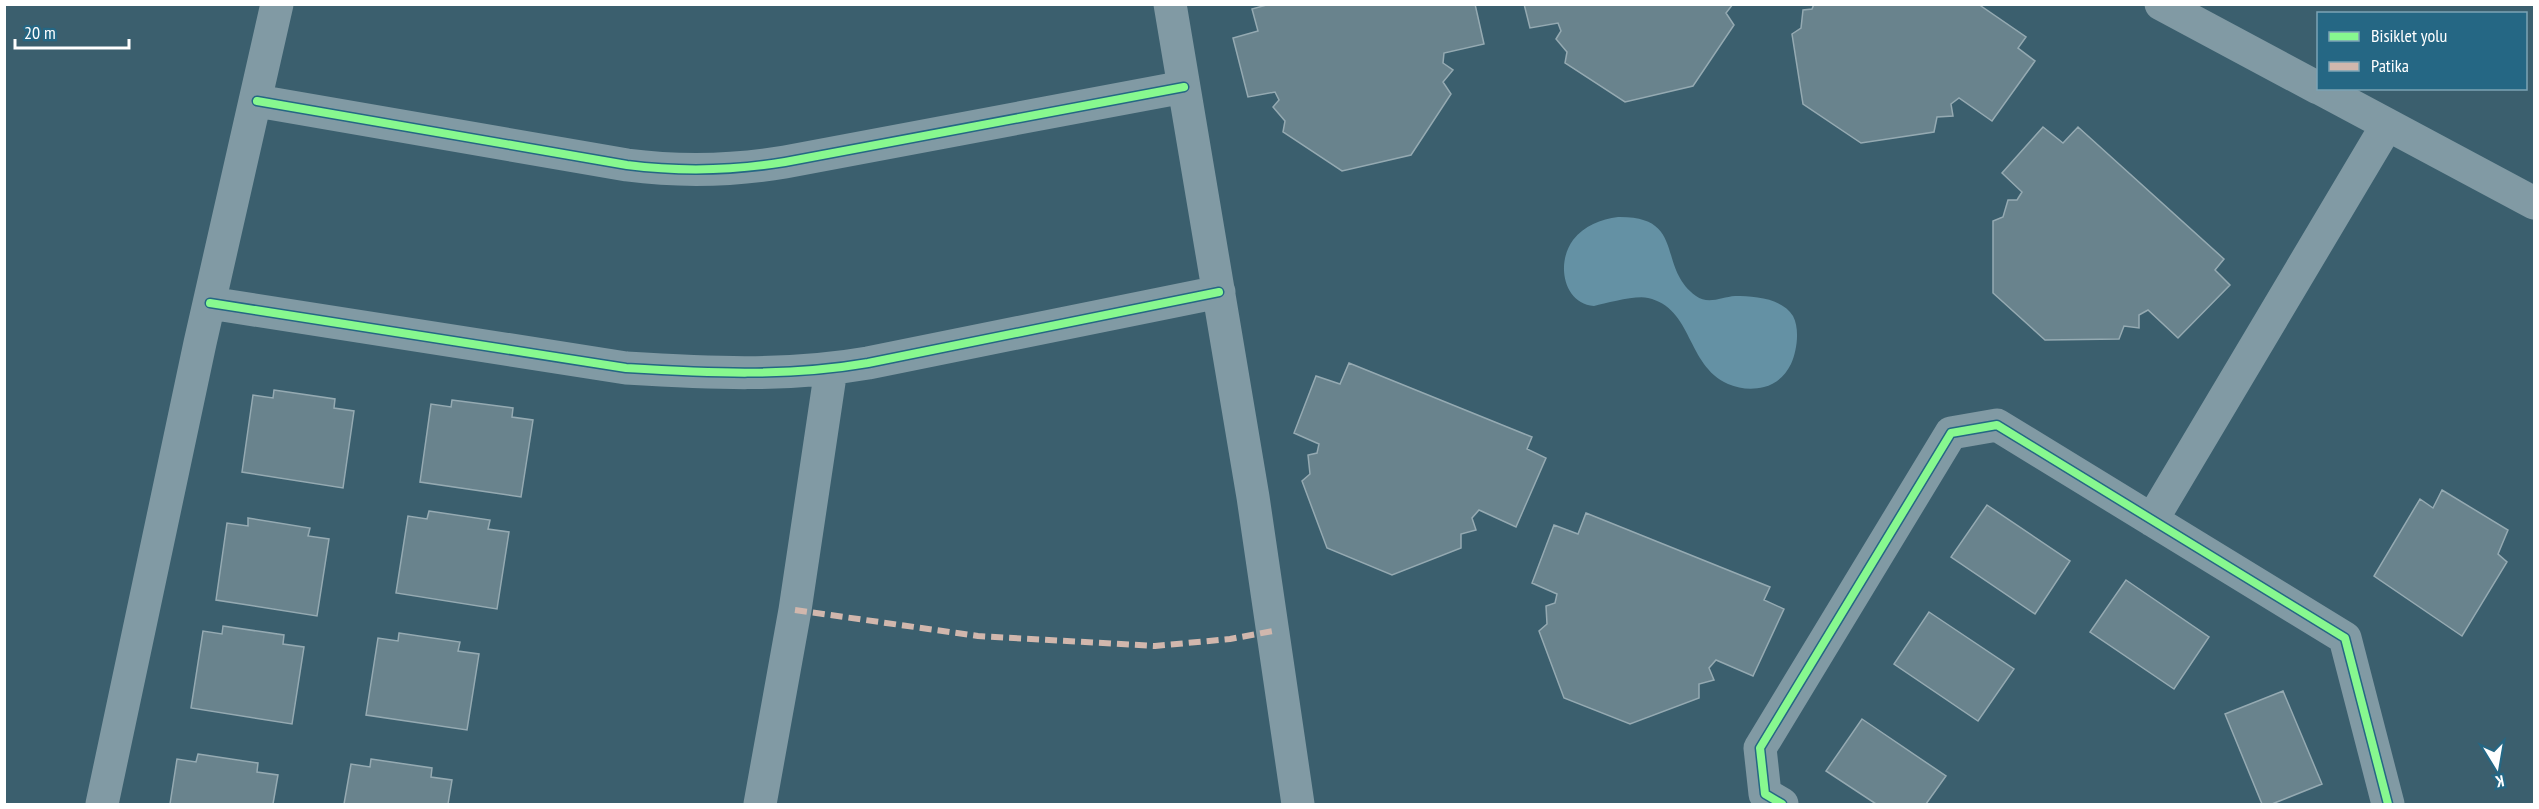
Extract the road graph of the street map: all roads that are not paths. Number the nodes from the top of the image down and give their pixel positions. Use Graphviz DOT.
graph roads {
  1 [pos="278,4"];
  2 [pos="1170,4"];
  3 [pos="2161,4"];
  4 [pos="1184,87"];
  5 [pos="2317,87"];
  6 [pos="2323,90"];
  7 [pos="257,101"];
  8 [pos="2387,125"];
  9 [pos="2535,203"];
  10 [pos="1219,292"];
  11 [pos="210,303"];
  12 [pos="831,369"];
  13 [pos="2151,520"];
  14 [pos="102,804"];
  15 [pos="760,804"];
  16 [pos="1298,804"];
  17 [pos="1782,804"];
  18 [pos="2388,804"];
  1 -- 7 [label="street"];
  2 -- 4 [label="street"];
  3 -- 5 [label="street"];
  4 -- 7 [label="street"];
  4 -- 10 [label="street"];
  6 -- 8 [label="street"];
  7 -- 11 [label="street"];
  8 -- 9 [label="street"];
  8 -- 13 [label="street"];
  10 -- 12 [label="street"];
  10 -- 16 [label="street"];
  11 -- 12 [label="street"];
  11 -- 14 [label="street"];
  12 -- 15 [label="street"];
  13 -- 17 [label="street"];
  13 -- 18 [label="street"];
}
